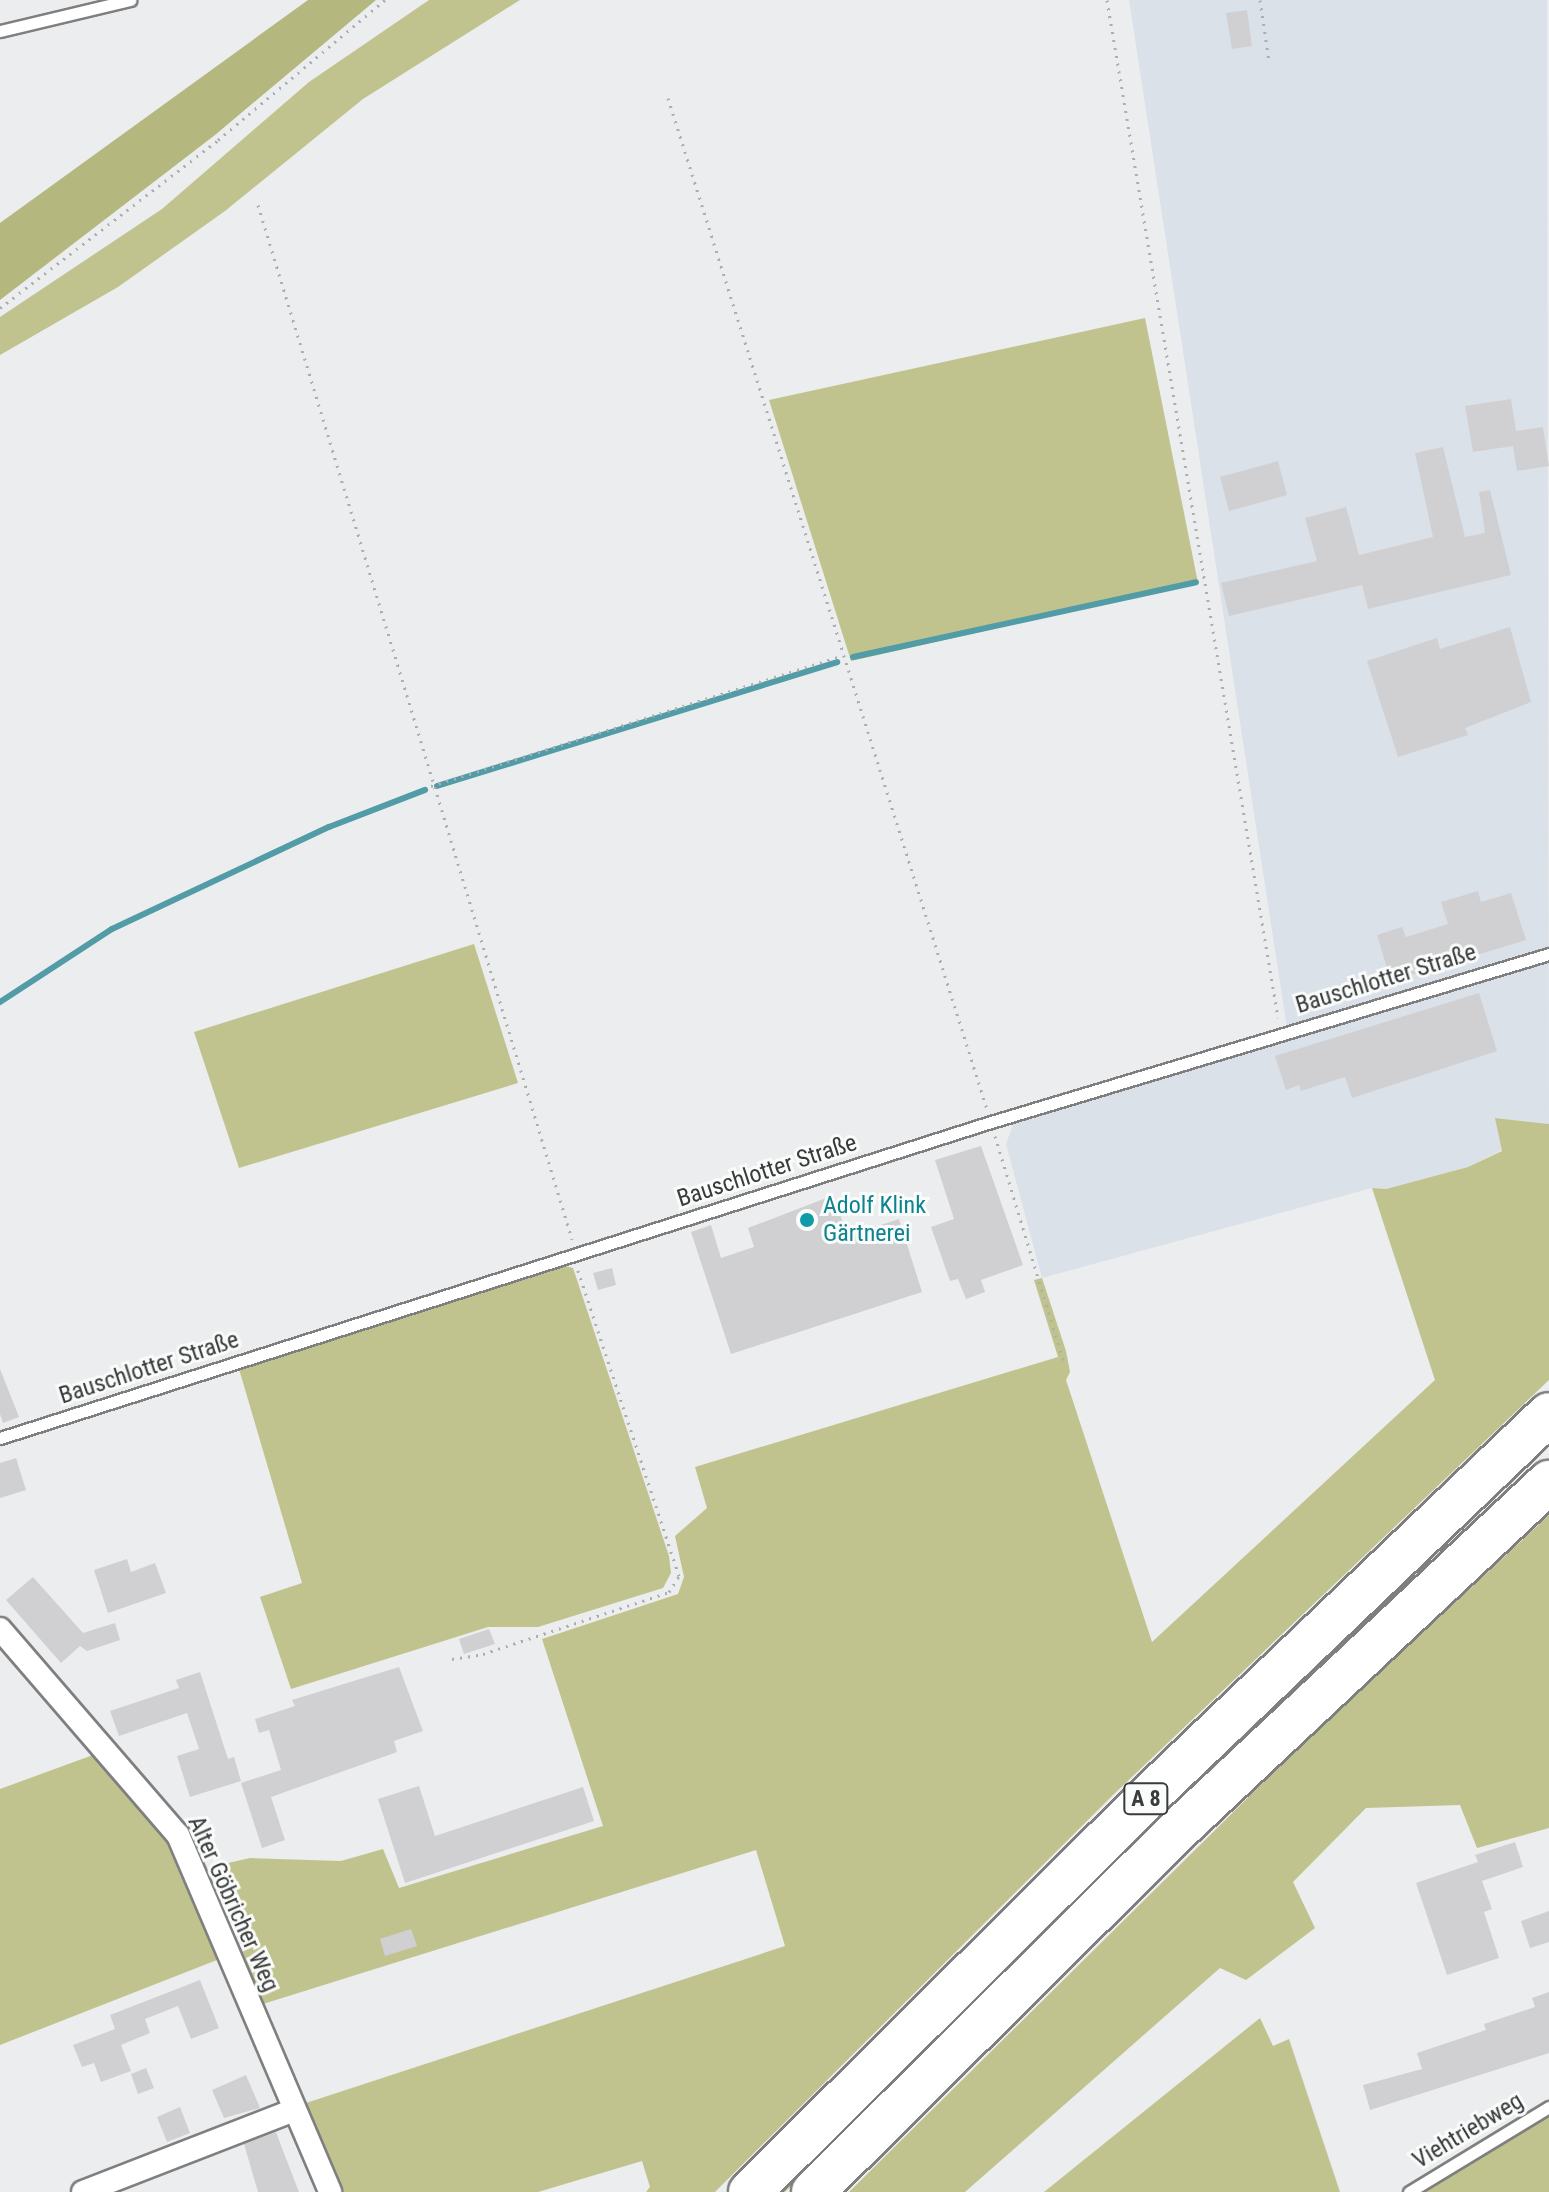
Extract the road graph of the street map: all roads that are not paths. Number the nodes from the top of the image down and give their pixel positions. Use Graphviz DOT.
graph roads {
  1 [pos="130,0"];
  2 [pos="0,31"];
  3 [pos="1549,954"];
  4 [pos="1549,1414"];
  5 [pos="0,1438"];
  6 [pos="1549,1482"];
  7 [pos="0,1629"];
  8 [pos="1549,2107"];
  9 [pos="294,2110"];
  10 [pos="83,2192"];
  11 [pos="330,2192"];
  12 [pos="750,2192"];
  13 [pos="813,2192"];
  14 [pos="1409,2192"];
  1 -- 2 [label="lane"];
  3 -- 5 [label="lane, Bauschlotter Straße"];
  4 -- 12 [label="highway, A 8"];
  6 -- 13 [label="highway, A 8"];
  7 -- 9 [label="street, Alter Göbricher Weg"];
  8 -- 14 [label="lane, Viehtriebweg"];
  9 -- 10 [label="street"];
  9 -- 11 [label="street, Alter Göbricher Weg"];
}
